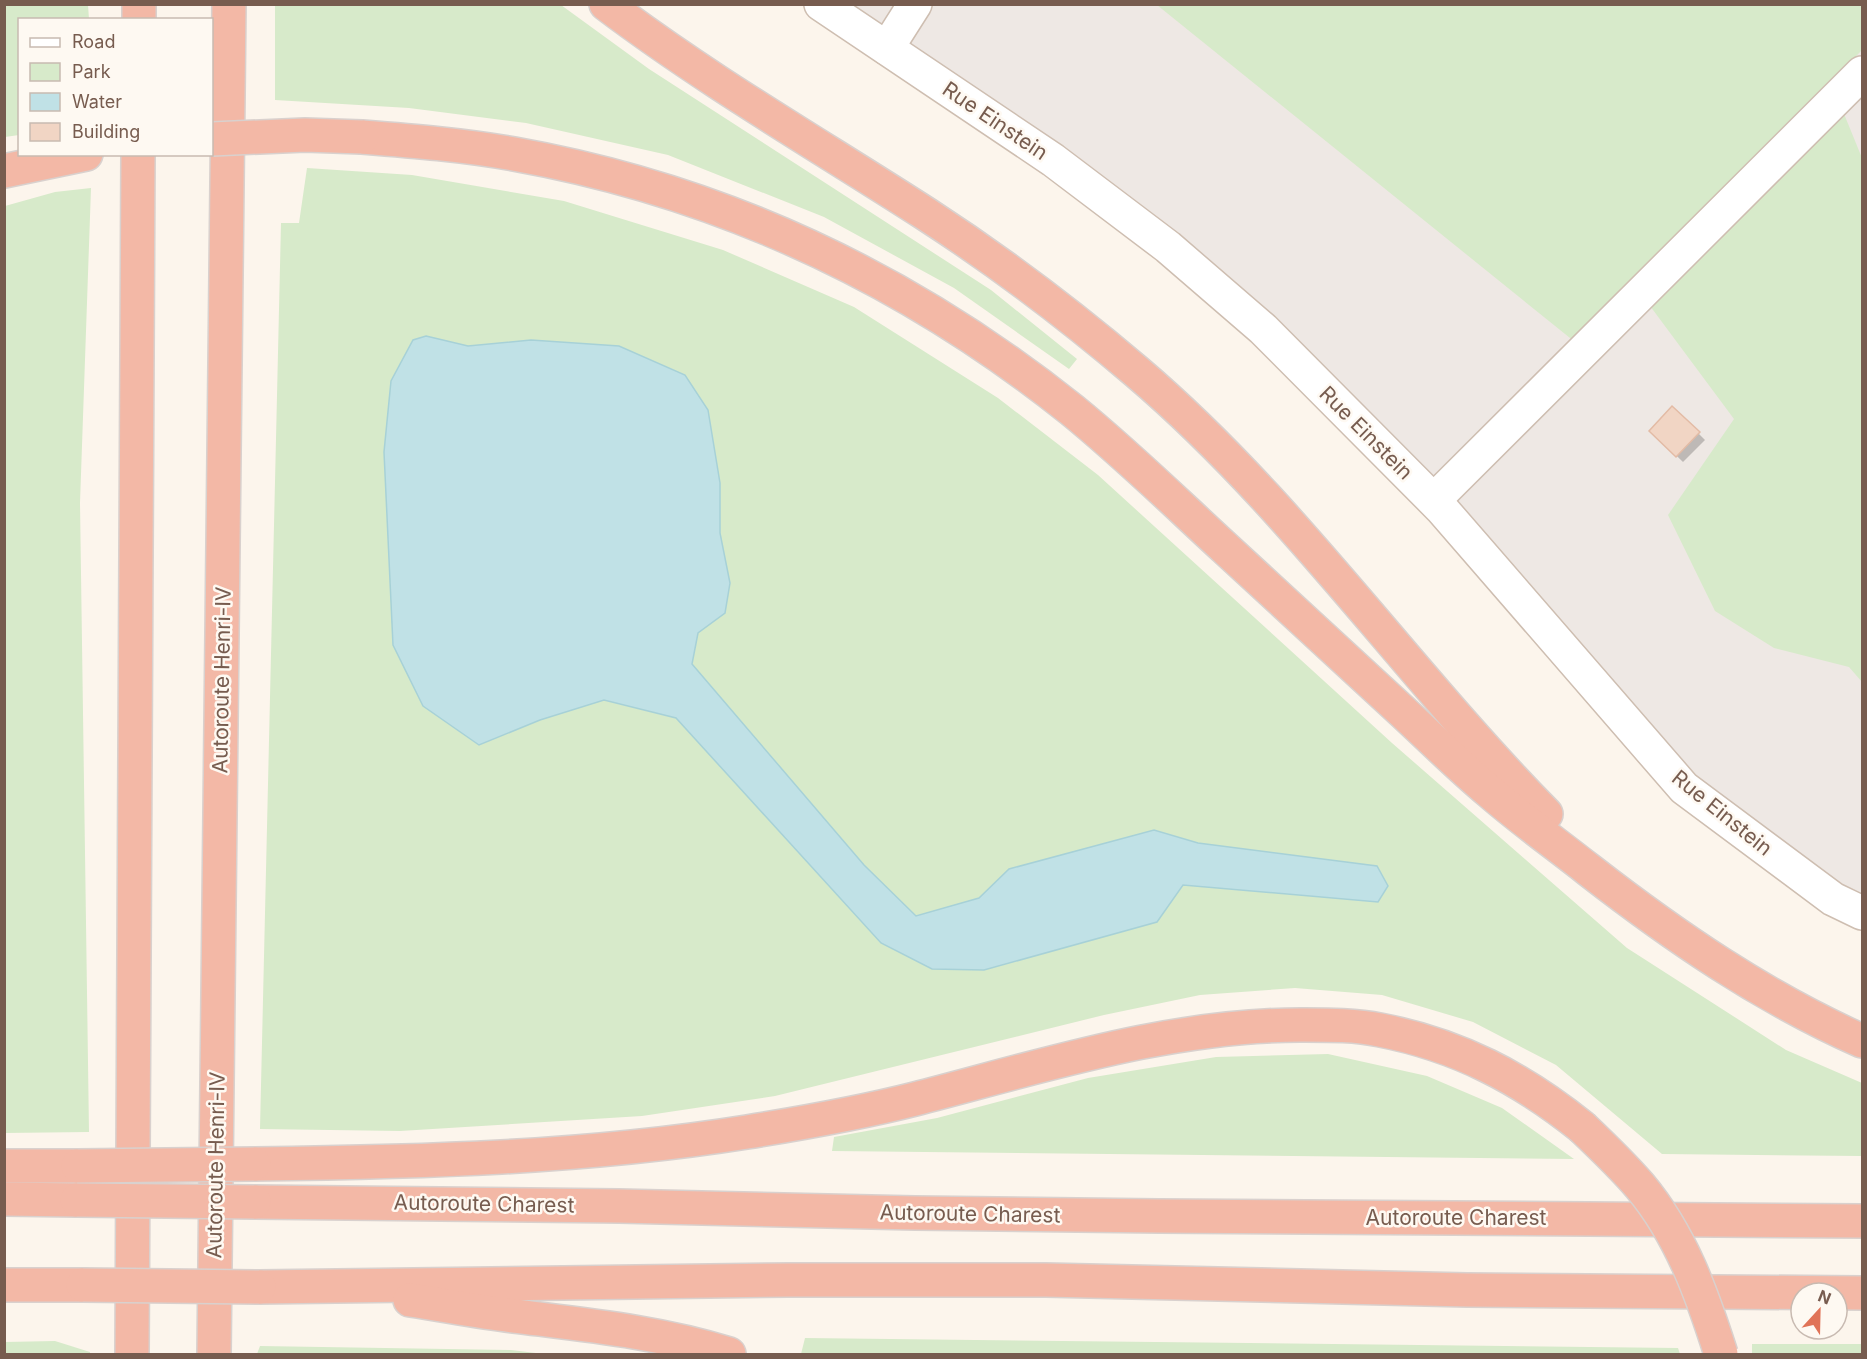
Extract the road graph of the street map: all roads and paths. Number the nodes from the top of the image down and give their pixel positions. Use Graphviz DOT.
graph roads {
  1 [pos="229,4"];
  2 [pos="606,4"];
  3 [pos="821,4"];
  4 [pos="915,4"];
  5 [pos="887,48"];
  6 [pos="1863,73"];
  7 [pos="213,139"];
  8 [pos="76,156"];
  9 [pos="138,156"];
  10 [pos="4,171"];
  11 [pos="1434,500"];
  12 [pos="1638,908"];
  13 [pos="1863,913"];
  14 [pos="1863,1041"];
  15 [pos="4,1166"];
  16 [pos="4,1199"];
  17 [pos="1863,1221"];
  18 [pos="4,1285"];
  19 [pos="70,1285"];
  20 [pos="313,1285"];
  21 [pos="1863,1293"];
  22 [pos="4,1295"];
  23 [pos="132,1354"];
  24 [pos="214,1354"];
  25 [pos="729,1354"];
  26 [pos="1721,1354"];
  1 -- 24 [label="highway, Autoroute Henri-IV"];
  2 -- 12 [label="highway"];
  3 -- 5 [label="street, Rue Einstein"];
  4 -- 5 [label="street"];
  5 -- 11 [label="street, Rue Einstein"];
  6 -- 11 [label="street"];
  7 -- 12 [label="highway, bridge"];
  8 -- 10 [label="highway"];
  9 -- 23 [label="highway"];
  11 -- 13 [label="street, Rue Einstein"];
  12 -- 14 [label="highway"];
  15 -- 26 [label="highway, bridge"];
  16 -- 17 [label="highway, Autoroute Charest, bridge"];
  18 -- 19 [label="highway"];
  19 -- 20 [label="highway, bridge"];
  19 -- 22 [label="highway"];
  20 -- 21 [label="highway"];
  20 -- 25 [label="highway"];
}
